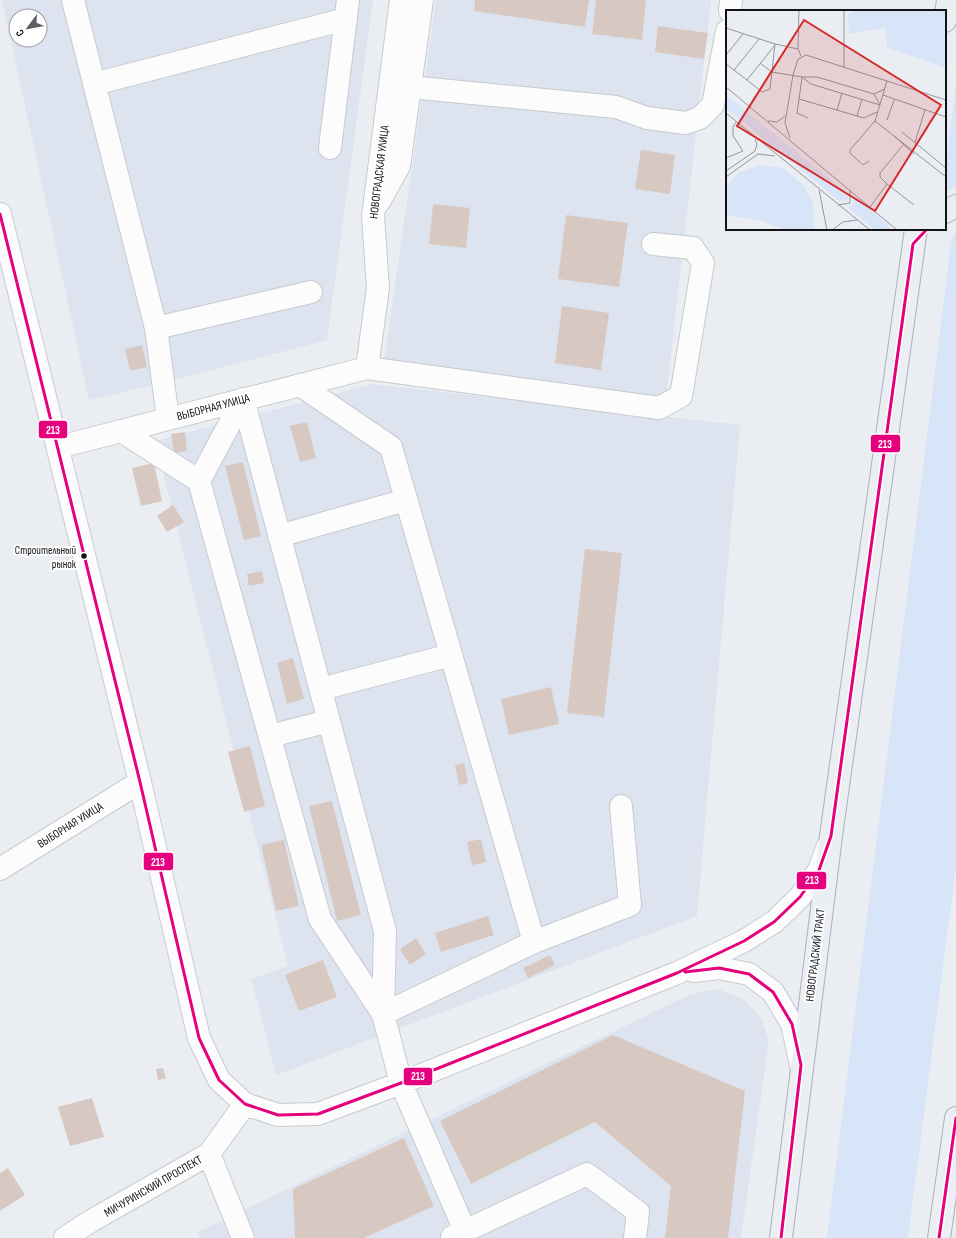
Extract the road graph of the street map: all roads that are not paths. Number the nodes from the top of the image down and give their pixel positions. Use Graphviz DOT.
graph roads {
  1 [pos="73,0"];
  2 [pos="401,0"];
  3 [pos="422,0"];
  4 [pos="731,0"];
  5 [pos="948,0"];
  6 [pos="347,10"];
  7 [pos="730,10"];
  8 [pos="946,14"];
  9 [pos="726,37"];
  10 [pos="94,84"];
  11 [pos="410,87"];
  12 [pos="330,148"];
  13 [pos="956,206"];
  14 [pos="946,211"];
  15 [pos="0,214"];
  16 [pos="372,216"];
  17 [pos="919,234"];
  18 [pos="653,244"];
  19 [pos="311,292"];
  20 [pos="156,328"];
  21 [pos="367,368"];
  22 [pos="300,385"];
  23 [pos="243,400"];
  24 [pos="168,419"];
  25 [pos="121,431"];
  26 [pos="59,447"];
  27 [pos="199,481"];
  28 [pos="406,500"];
  29 [pos="279,536"];
  30 [pos="451,655"];
  31 [pos="321,689"];
  32 [pos="329,721"];
  33 [pos="270,736"];
  34 [pos="140,782"];
  35 [pos="622,806"];
  36 [pos="831,836"];
  37 [pos="0,869"];
  38 [pos="534,942"];
  39 [pos="677,973"];
  40 [pos="383,1014"];
  41 [pos="801,1065"];
  42 [pos="401,1084"];
  43 [pos="245,1104"];
  44 [pos="956,1118"];
  45 [pos="209,1154"];
  46 [pos="460,1236"];
  47 [pos="65,1238"];
  48 [pos="243,1238"];
  49 [pos="635,1238"];
  50 [pos="781,1238"];
  51 [pos="939,1238"];
  1 -- 10 [label="street"];
  2 -- 16 [label="street, НОВОГРАДСКАЯ УЛИЦА"];
  3 -- 11 [label="street"];
  4 -- 7 [label="street"];
  5 -- 8 [label="main road"];
  6 -- 10 [label="street"];
  6 -- 12 [label="street"];
  9 -- 11 [label="street"];
  10 -- 20 [label="street"];
  11 -- 16 [label="street"];
  13 -- 14 [label="main road"];
  15 -- 26 [label="street"];
  16 -- 21 [label="street, НОВОГРАДСКАЯ УЛИЦА"];
  17 -- 36 [label="main road, НОВОГРАДСКИЙ ТРАКТ"];
  18 -- 21 [label="street"];
  19 -- 20 [label="street"];
  20 -- 24 [label="street"];
  21 -- 22 [label="street, ВЫБОРНАЯ УЛИЦА"];
  22 -- 23 [label="street, ВЫБОРНАЯ УЛИЦА"];
  22 -- 28 [label="street"];
  23 -- 24 [label="street, ВЫБОРНАЯ УЛИЦА"];
  23 -- 27 [label="street"];
  23 -- 29 [label="street"];
  24 -- 25 [label="street, ВЫБОРНАЯ УЛИЦА"];
  25 -- 26 [label="street, ВЫБОРНАЯ УЛИЦА"];
  25 -- 27 [label="street"];
  26 -- 34 [label="street"];
  27 -- 33 [label="street"];
  28 -- 29 [label="street"];
  28 -- 30 [label="street"];
  29 -- 31 [label="street"];
  30 -- 31 [label="street"];
  30 -- 38 [label="street"];
  31 -- 32 [label="street"];
  32 -- 33 [label="street"];
  32 -- 40 [label="street"];
  33 -- 40 [label="street"];
  34 -- 37 [label="street, ВЫБОРНАЯ УЛИЦА"];
  34 -- 43 [label="street"];
  35 -- 38 [label="street"];
  36 -- 39 [label="street"];
  36 -- 41 [label="main road, НОВОГРАДСКИЙ ТРАКТ"];
  38 -- 40 [label="street"];
  39 -- 41 [label="street"];
  39 -- 42 [label="street"];
  40 -- 42 [label="street"];
  41 -- 50 [label="main road, НОВОГРАДСКИЙ ТРАКТ"];
  42 -- 43 [label="street"];
  42 -- 46 [label="street"];
  43 -- 45 [label="street, МИЧУРИНСКИЙ ПРОСПЕКТ"];
  44 -- 51 [label="main road"];
  45 -- 47 [label="street, МИЧУРИНСКИЙ ПРОСПЕКТ"];
  45 -- 48 [label="street"];
  46 -- 49 [label="street"];
}
